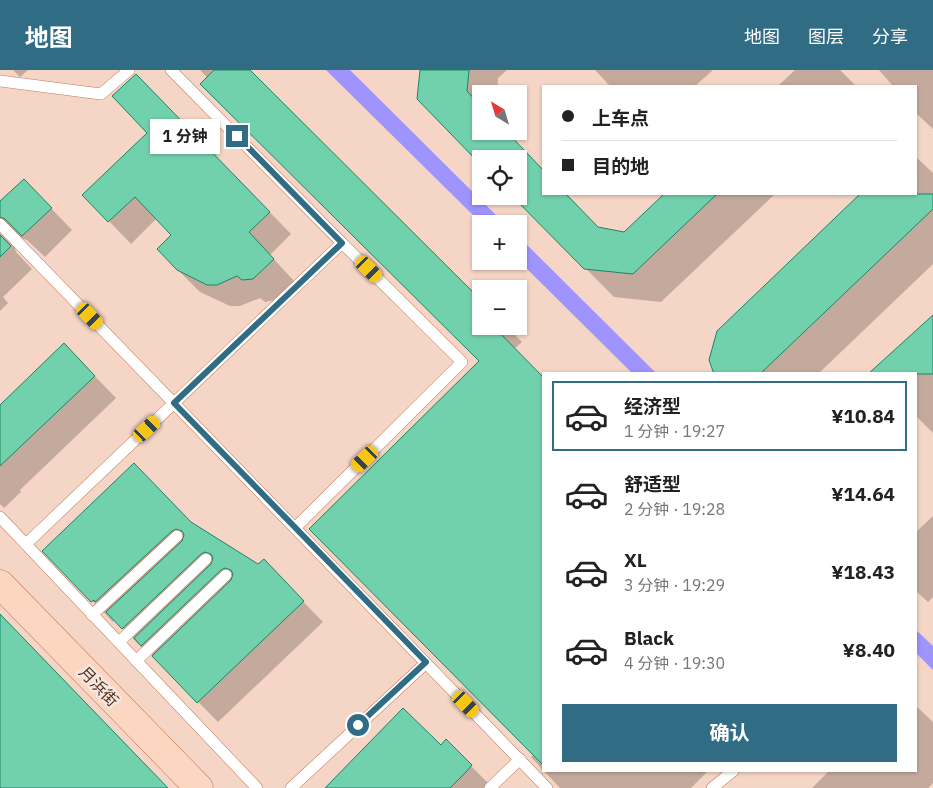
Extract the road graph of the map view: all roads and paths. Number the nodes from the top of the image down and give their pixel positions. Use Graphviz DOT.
graph roads {
  1 [pos="129,70"];
  2 [pos="171,70"];
  3 [pos="0,81"];
  4 [pos="0,224"];
  5 [pos="342,243"];
  6 [pos="174,403"];
  7 [pos="0,517"];
  8 [pos="295,528"];
  9 [pos="176,536"];
  10 [pos="26,544"];
  11 [pos="206,558"];
  12 [pos="226,575"];
  13 [pos="0,584"];
  14 [pos="92,615"];
  15 [pos="119,642"];
  16 [pos="136,661"];
  17 [pos="426,662"];
  18 [pos="520,759"];
  19 [pos="732,772"];
  20 [pos="199,788"];
  21 [pos="257,788"];
  22 [pos="291,788"];
  23 [pos="490,788"];
  24 [pos="548,788"];
  25 [pos="712,788"];
  1 -- 3 [label="lane"];
  2 -- 5 [label="lane"];
  4 -- 6 [label="lane"];
  5 -- 6 [label="lane"];
  5 -- 8 [label="lane"];
  6 -- 8 [label="lane"];
  6 -- 10 [label="lane"];
  7 -- 10 [label="lane"];
  8 -- 17 [label="lane"];
  9 -- 14 [label="lane"];
  10 -- 14 [label="lane"];
  11 -- 15 [label="lane"];
  12 -- 16 [label="lane"];
  13 -- 20 [label="street, 月浜街"];
  14 -- 15 [label="lane"];
  15 -- 16 [label="lane"];
  16 -- 21 [label="lane"];
  17 -- 18 [label="lane"];
  17 -- 22 [label="lane"];
  18 -- 23 [label="lane"];
  18 -- 24 [label="lane"];
  19 -- 25 [label="lane"];
}
